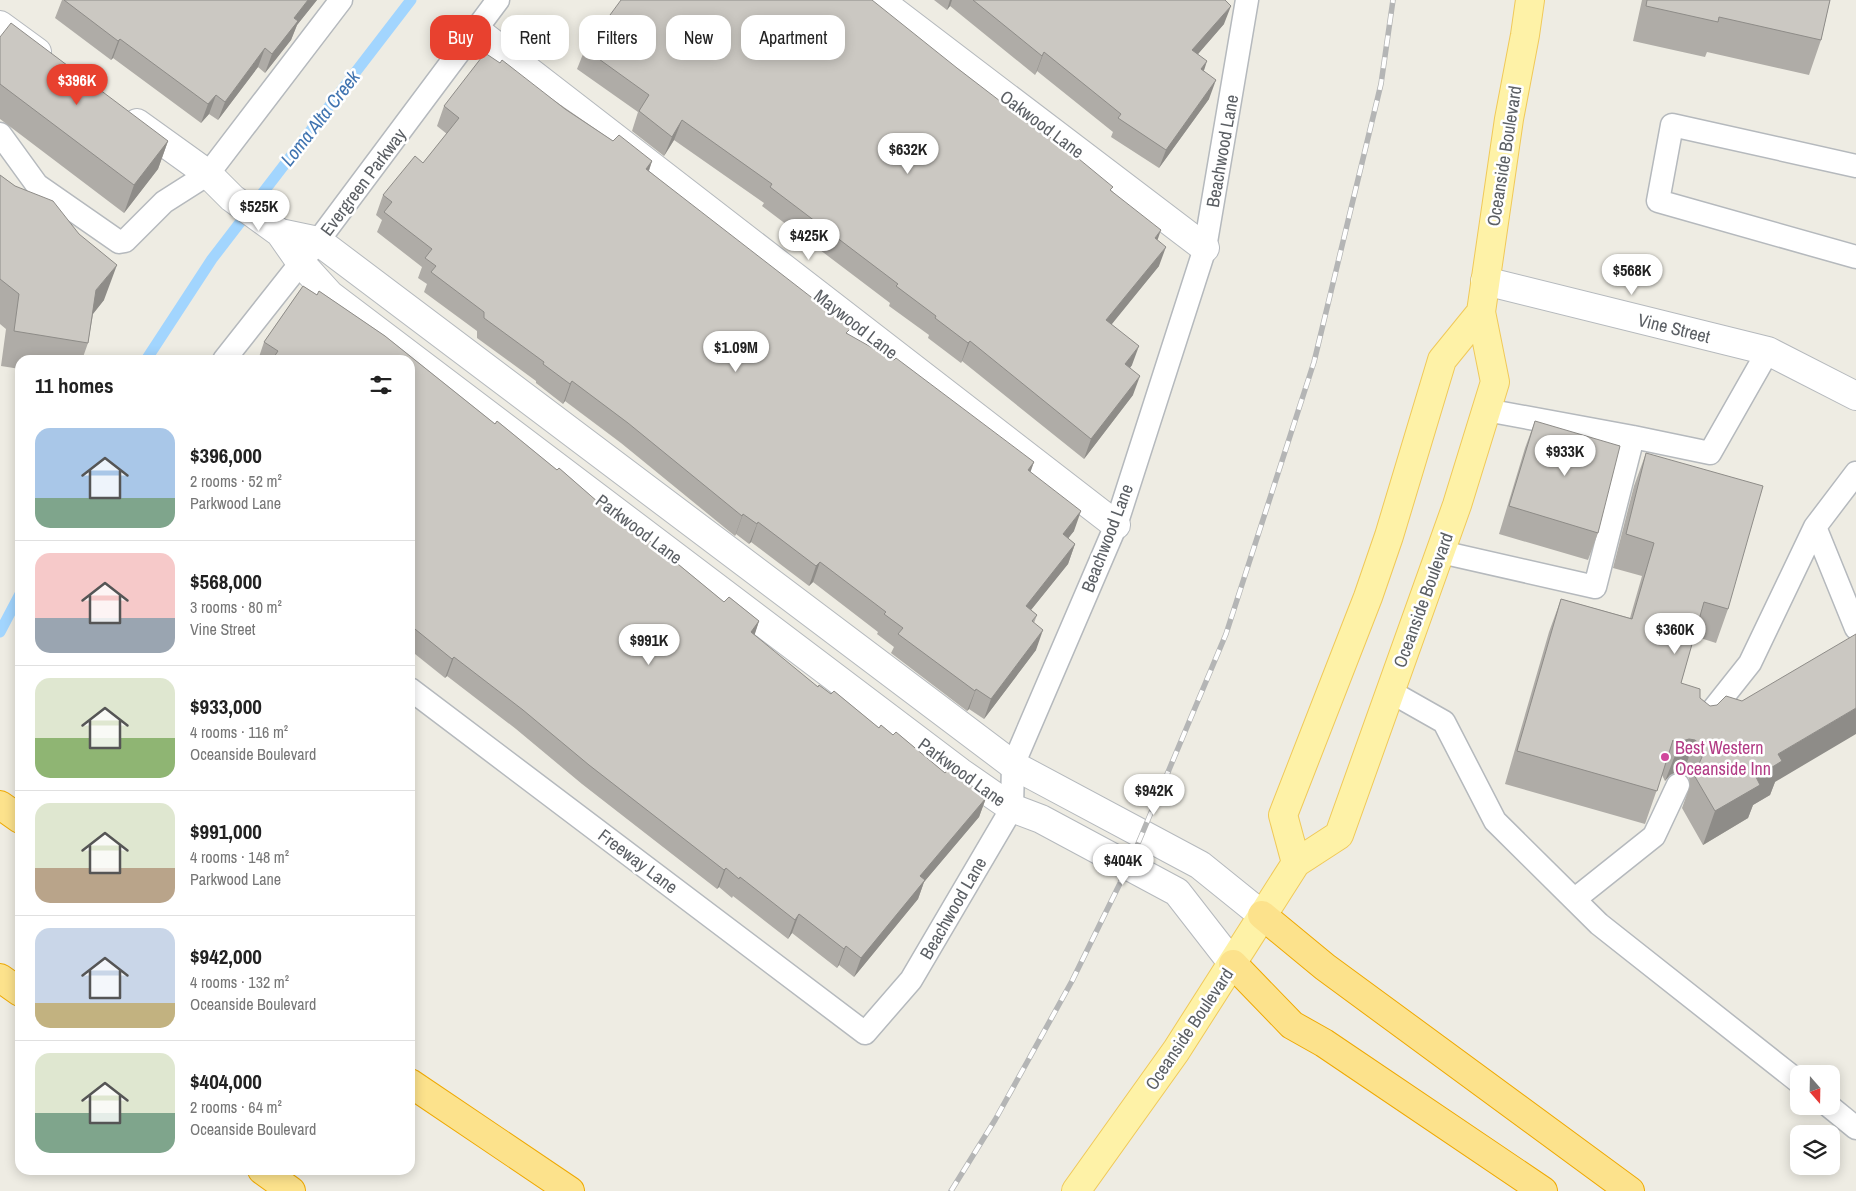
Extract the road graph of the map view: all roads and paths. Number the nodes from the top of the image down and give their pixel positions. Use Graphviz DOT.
graph roads {
  1 [pos="341,0"];
  2 [pos="498,0"];
  3 [pos="879,0"];
  4 [pos="1247,0"];
  5 [pos="1530,0"];
  6 [pos="488,15"];
  7 [pos="0,25"];
  8 [pos="491,42"];
  9 [pos="455,60"];
  10 [pos="56,65"];
  11 [pos="120,111"];
  12 [pos="0,134"];
  13 [pos="1856,166"];
  14 [pos="208,174"];
  15 [pos="280,233"];
  16 [pos="318,241"];
  17 [pos="1205,248"];
  18 [pos="1856,257"];
  19 [pos="301,263"];
  20 [pos="1485,281"];
  21 [pos="1481,312"];
  22 [pos="1768,351"];
  23 [pos="228,355"];
  24 [pos="409,355"];
  25 [pos="415,359"];
  26 [pos="1856,396"];
  27 [pos="1486,410"];
  28 [pos="1633,437"];
  29 [pos="1856,473"];
  30 [pos="1116,525"];
  31 [pos="1815,527"];
  32 [pos="1441,552"];
  33 [pos="1856,628"];
  34 [pos="1390,692"];
  35 [pos="415,693"];
  36 [pos="1700,726"];
  37 [pos="1013,765"];
  38 [pos="1678,784"];
  39 [pos="0,805"];
  40 [pos="1012,808"];
  41 [pos="15,816"];
  42 [pos="1296,863"];
  43 [pos="1575,899"];
  44 [pos="1262,915"];
  45 [pos="1233,964"];
  46 [pos="0,978"];
  47 [pos="15,988"];
  48 [pos="865,1033"];
  49 [pos="1790,1075"];
  50 [pos="415,1085"];
  51 [pos="1840,1115"];
  52 [pos="1856,1128"];
  53 [pos="269,1175"];
  54 [pos="291,1191"];
  55 [pos="570,1191"];
  56 [pos="1076,1191"];
  57 [pos="1543,1191"];
  58 [pos="1630,1191"];
  1 -- 14 [label="lane"];
  2 -- 6 [label="lane, Evergreen Parkway"];
  3 -- 17 [label="street, Oakwood Lane"];
  4 -- 17 [label="lane, Beachwood Lane"];
  5 -- 20 [label="main road, Oceanside Boulevard"];
  7 -- 10 [label="street"];
  8 -- 30 [label="street, Maywood Lane"];
  9 -- 16 [label="lane, Evergreen Parkway"];
  11 -- 14 [label="street, Parkwood Lane"];
  12 -- 14 [label="lane"];
  13 -- 18 [label="lane"];
  14 -- 15 [label="street, Parkwood Lane"];
  15 -- 16 [label="street, Parkwood Lane"];
  15 -- 19 [label="street, Parkwood Lane"];
  16 -- 19 [label="lane, Evergreen Parkway"];
  16 -- 37 [label="street, Parkwood Lane"];
  17 -- 30 [label="lane, Beachwood Lane"];
  19 -- 23 [label="lane, Evergreen Parkway"];
  19 -- 24 [label="street, Parkwood Lane"];
  20 -- 21 [label="main road, Oceanside Boulevard"];
  20 -- 22 [label="street, Vine Street"];
  21 -- 27 [label="main road, Oceanside Boulevard"];
  21 -- 42 [label="main road"];
  22 -- 26 [label="street, Vine Street"];
  22 -- 28 [label="lane"];
  25 -- 40 [label="street, Parkwood Lane"];
  27 -- 28 [label="lane"];
  27 -- 32 [label="main road, Oceanside Boulevard"];
  28 -- 32 [label="lane"];
  29 -- 31 [label="lane"];
  30 -- 37 [label="lane, Beachwood Lane"];
  31 -- 33 [label="lane"];
  31 -- 36 [label="lane"];
  32 -- 34 [label="main road, Oceanside Boulevard"];
  34 -- 42 [label="main road, Oceanside Boulevard"];
  34 -- 43 [label="lane"];
  35 -- 48 [label="lane, Freeway Lane"];
  37 -- 40 [label="lane, Beachwood Lane"];
  37 -- 44 [label="street, Parkwood Lane"];
  38 -- 43 [label="lane"];
  39 -- 41 [label="highway"];
  40 -- 45 [label="street, Parkwood Lane"];
  40 -- 48 [label="lane, Beachwood Lane"];
  42 -- 44 [label="main road, Oceanside Boulevard"];
  43 -- 49 [label="lane"];
  44 -- 45 [label="main road, Oceanside Boulevard"];
  44 -- 58 [label="highway"];
  45 -- 56 [label="main road, Oceanside Boulevard"];
  45 -- 57 [label="highway"];
  46 -- 47 [label="highway"];
  50 -- 55 [label="highway"];
  51 -- 52 [label="lane"];
  53 -- 54 [label="highway"];
}
